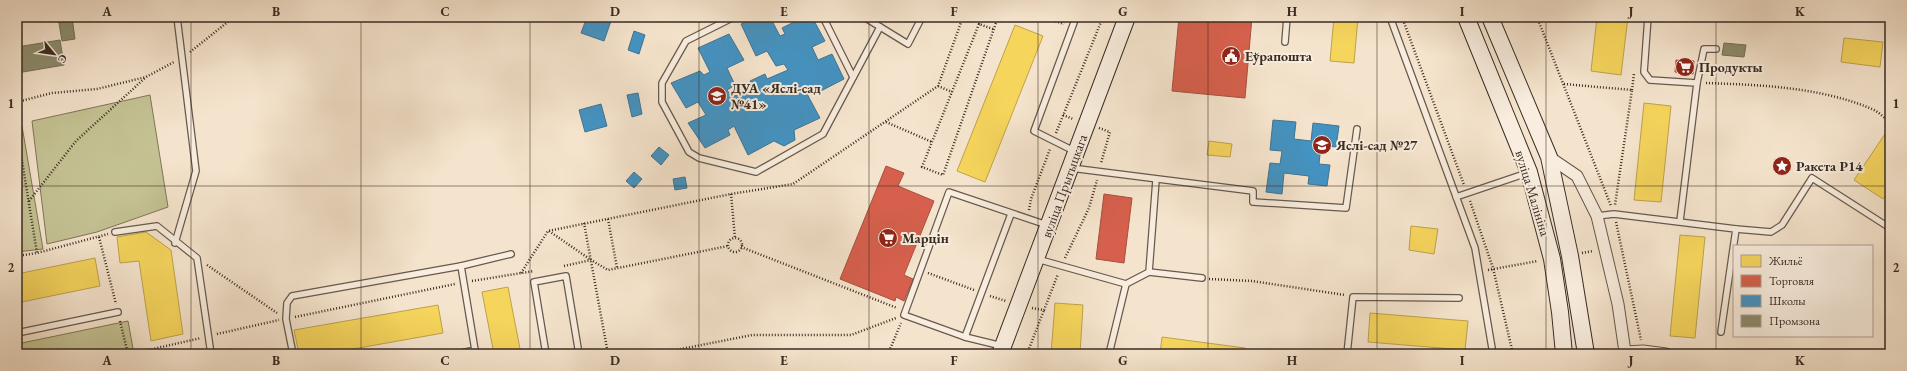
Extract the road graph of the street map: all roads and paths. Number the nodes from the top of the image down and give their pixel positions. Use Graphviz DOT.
graph roads {
  1 [pos="177,17"];
  2 [pos="234,17"];
  3 [pos="734,17"];
  4 [pos="823,17"];
  5 [pos="864,17"];
  6 [pos="922,17"];
  7 [pos="981,17"];
  8 [pos="998,17"];
  9 [pos="1044,17"];
  10 [pos="1076,17"];
  11 [pos="1103,17"];
  12 [pos="1127,17"];
  13 [pos="1288,17"];
  14 [pos="1390,17"];
  15 [pos="1466,17"];
  16 [pos="1490,17"];
  17 [pos="1537,17"];
  18 [pos="1648,17"];
  19 [pos="979,24"];
  20 [pos="1072,26"];
  21 [pos="880,27"];
  22 [pos="994,29"];
  23 [pos="1285,42"];
  24 [pos="1716,49"];
  25 [pos="182,58"];
  26 [pos="854,77"];
  27 [pos="146,78"];
  28 [pos="1697,83"];
  29 [pos="1564,84"];
  30 [pos="938,86"];
  31 [pos="952,92"];
  32 [pos="17,102"];
  33 [pos="886,122"];
  34 [pos="1890,122"];
  35 [pos="17,130"];
  36 [pos="1357,130"];
  37 [pos="1053,141"];
  38 [pos="932,142"];
  39 [pos="1076,152"];
  40 [pos="1549,157"];
  41 [pos="1071,168"];
  42 [pos="1529,172"];
  43 [pos="1156,180"];
  44 [pos="731,194"];
  45 [pos="1456,197"];
  46 [pos="29,201"];
  47 [pos="1011,214"];
  48 [pos="1614,214"];
  49 [pos="1597,216"];
  50 [pos="608,219"];
  51 [pos="1027,219"];
  52 [pos="1680,221"];
  53 [pos="584,223"];
  54 [pos="1049,226"];
  55 [pos="1890,228"];
  56 [pos="1736,229"];
  57 [pos="548,231"];
  58 [pos="114,232"];
  59 [pos="99,237"];
  60 [pos="735,238"];
  61 [pos="176,243"];
  62 [pos="1734,245"];
  63 [pos="728,246"];
  64 [pos="741,247"];
  65 [pos="1733,250"];
  66 [pos="37,253"];
  67 [pos="511,254"];
  68 [pos="17,256"];
  69 [pos="197,258"];
  70 [pos="1037,259"];
  71 [pos="591,260"];
  72 [pos="461,266"];
  73 [pos="556,267"];
  74 [pos="617,268"];
  75 [pos="920,270"];
  76 [pos="535,271"];
  77 [pos="1149,272"];
  78 [pos="1202,278"];
  79 [pos="465,282"];
  80 [pos="1126,284"];
  81 [pos="981,292"];
  82 [pos="1006,293"];
  83 [pos="1353,297"];
  84 [pos="1459,298"];
  85 [pos="1044,310"];
  86 [pos="118,312"];
  87 [pos="905,313"];
  88 [pos="286,319"];
  89 [pos="1721,332"];
  90 [pos="17,333"];
  91 [pos="208,336"];
  92 [pos="965,337"];
  93 [pos="1002,350"];
  94 [pos="1643,351"];
  95 [pos="1625,353"];
  96 [pos="129,354"];
  97 [pos="211,354"];
  98 [pos="292,354"];
  99 [pos="457,354"];
  100 [pos="546,354"];
  101 [pos="579,354"];
  102 [pos="608,354"];
  103 [pos="666,354"];
  104 [pos="888,354"];
  105 [pos="1027,354"];
  106 [pos="1109,354"];
  107 [pos="1347,354"];
  108 [pos="1492,354"];
  109 [pos="1564,354"];
  110 [pos="1586,354"];
  111 [pos="1666,354"];
  1 -- 25 [label="lane"];
  2 -- 25 [label="path"];
  3 -- 26 [label="lane"];
  4 -- 26 [label="lane"];
  5 -- 21 [label="lane"];
  6 -- 21 [label="lane"];
  7 -- 19 [label="path"];
  8 -- 22 [label="path"];
  9 -- 20 [label="path"];
  10 -- 20 [label="lane"];
  11 -- 37 [label="path"];
  12 -- 39 [label="main road, вуліца Прытыцкага"];
  13 -- 23 [label="lane"];
  14 -- 45 [label="lane"];
  15 -- 42 [label="main road, вуліца Малініна"];
  16 -- 40 [label="main road, вуліца Малініна"];
  17 -- 29 [label="path"];
  18 -- 28 [label="lane"];
  19 -- 22 [label="path"];
  19 -- 31 [label="path"];
  20 -- 37 [label="lane"];
  21 -- 26 [label="lane"];
  22 -- 38 [label="path"];
  24 -- 28 [label="lane"];
  25 -- 27 [label="path"];
  25 -- 61 [label="lane"];
  27 -- 32 [label="path"];
  27 -- 46 [label="path"];
  28 -- 34 [label="path"];
  28 -- 52 [label="lane"];
  29 -- 48 [label="path"];
  29 -- 48 [label="path"];
  30 -- 31 [label="path"];
  31 -- 38 [label="path"];
  33 -- 38 [label="path"];
  35 -- 46 [label="path"];
  36 -- 43 [label="lane"];
  37 -- 39 [label="lane"];
  37 -- 51 [label="path"];
  39 -- 41 [label="main road, вуліца Прытыцкага"];
  40 -- 49 [label="street, вуліца Малініна"];
  40 -- 110 [label="main road, вуліца Малініна"];
  41 -- 43 [label="lane"];
  41 -- 54 [label="main road, вуліца Прытыцкага"];
  42 -- 45 [label="lane"];
  42 -- 109 [label="main road, вуліца Малініна"];
  43 -- 77 [label="lane"];
  44 -- 60 [label="path"];
  45 -- 108 [label="lane"];
  46 -- 66 [label="path"];
  47 -- 51 [label="lane"];
  47 -- 75 [label="lane"];
  47 -- 81 [label="lane"];
  48 -- 49 [label="lane"];
  48 -- 52 [label="lane"];
  48 -- 94 [label="path"];
  49 -- 95 [label="street, вуліца Малініна"];
  50 -- 74 [label="path"];
  51 -- 54 [label="lane"];
  52 -- 56 [label="lane"];
  53 -- 71 [label="path"];
  54 -- 70 [label="main road, вуліца Прытыцкага"];
  55 -- 56 [label="lane"];
  56 -- 62 [label="lane"];
  57 -- 71 [label="path"];
  58 -- 59 [label="path"];
  58 -- 61 [label="lane"];
  59 -- 66 [label="path"];
  59 -- 86 [label="path"];
  60 -- 63 [label="path"];
  60 -- 64 [label="path"];
  61 -- 69 [label="lane"];
  63 -- 64 [label="path"];
  63 -- 74 [label="path"];
  64 -- 87 [label="path"];
  65 -- 89 [label="lane"];
  66 -- 68 [label="path"];
  67 -- 72 [label="lane"];
  69 -- 88 [label="path"];
  69 -- 91 [label="lane"];
  70 -- 80 [label="lane"];
  70 -- 93 [label="main road, вуліца Прытыцкага"];
  71 -- 73 [label="path"];
  71 -- 74 [label="path"];
  71 -- 102 [label="path"];
  72 -- 79 [label="lane"];
  72 -- 88 [label="lane"];
  75 -- 81 [label="path"];
  75 -- 87 [label="lane"];
  76 -- 79 [label="path"];
  77 -- 78 [label="lane"];
  77 -- 80 [label="lane"];
  78 -- 83 [label="path"];
  79 -- 88 [label="path"];
  79 -- 99 [label="lane"];
  80 -- 106 [label="lane"];
  81 -- 82 [label="path"];
  81 -- 92 [label="lane"];
  83 -- 84 [label="lane"];
  83 -- 107 [label="lane"];
  85 -- 105 [label="path"];
  86 -- 90 [label="lane"];
  86 -- 96 [label="path"];
  87 -- 92 [label="lane"];
  87 -- 103 [label="path"];
  87 -- 104 [label="path"];
  88 -- 91 [label="path"];
  88 -- 98 [label="lane"];
  91 -- 96 [label="path"];
  91 -- 97 [label="lane"];
  92 -- 93 [label="lane"];
  94 -- 95 [label="street, вуліца Малініна"];
  94 -- 111 [label="street, вуліца Малініна"];
  100 -- 101 [label="lane"];
}
